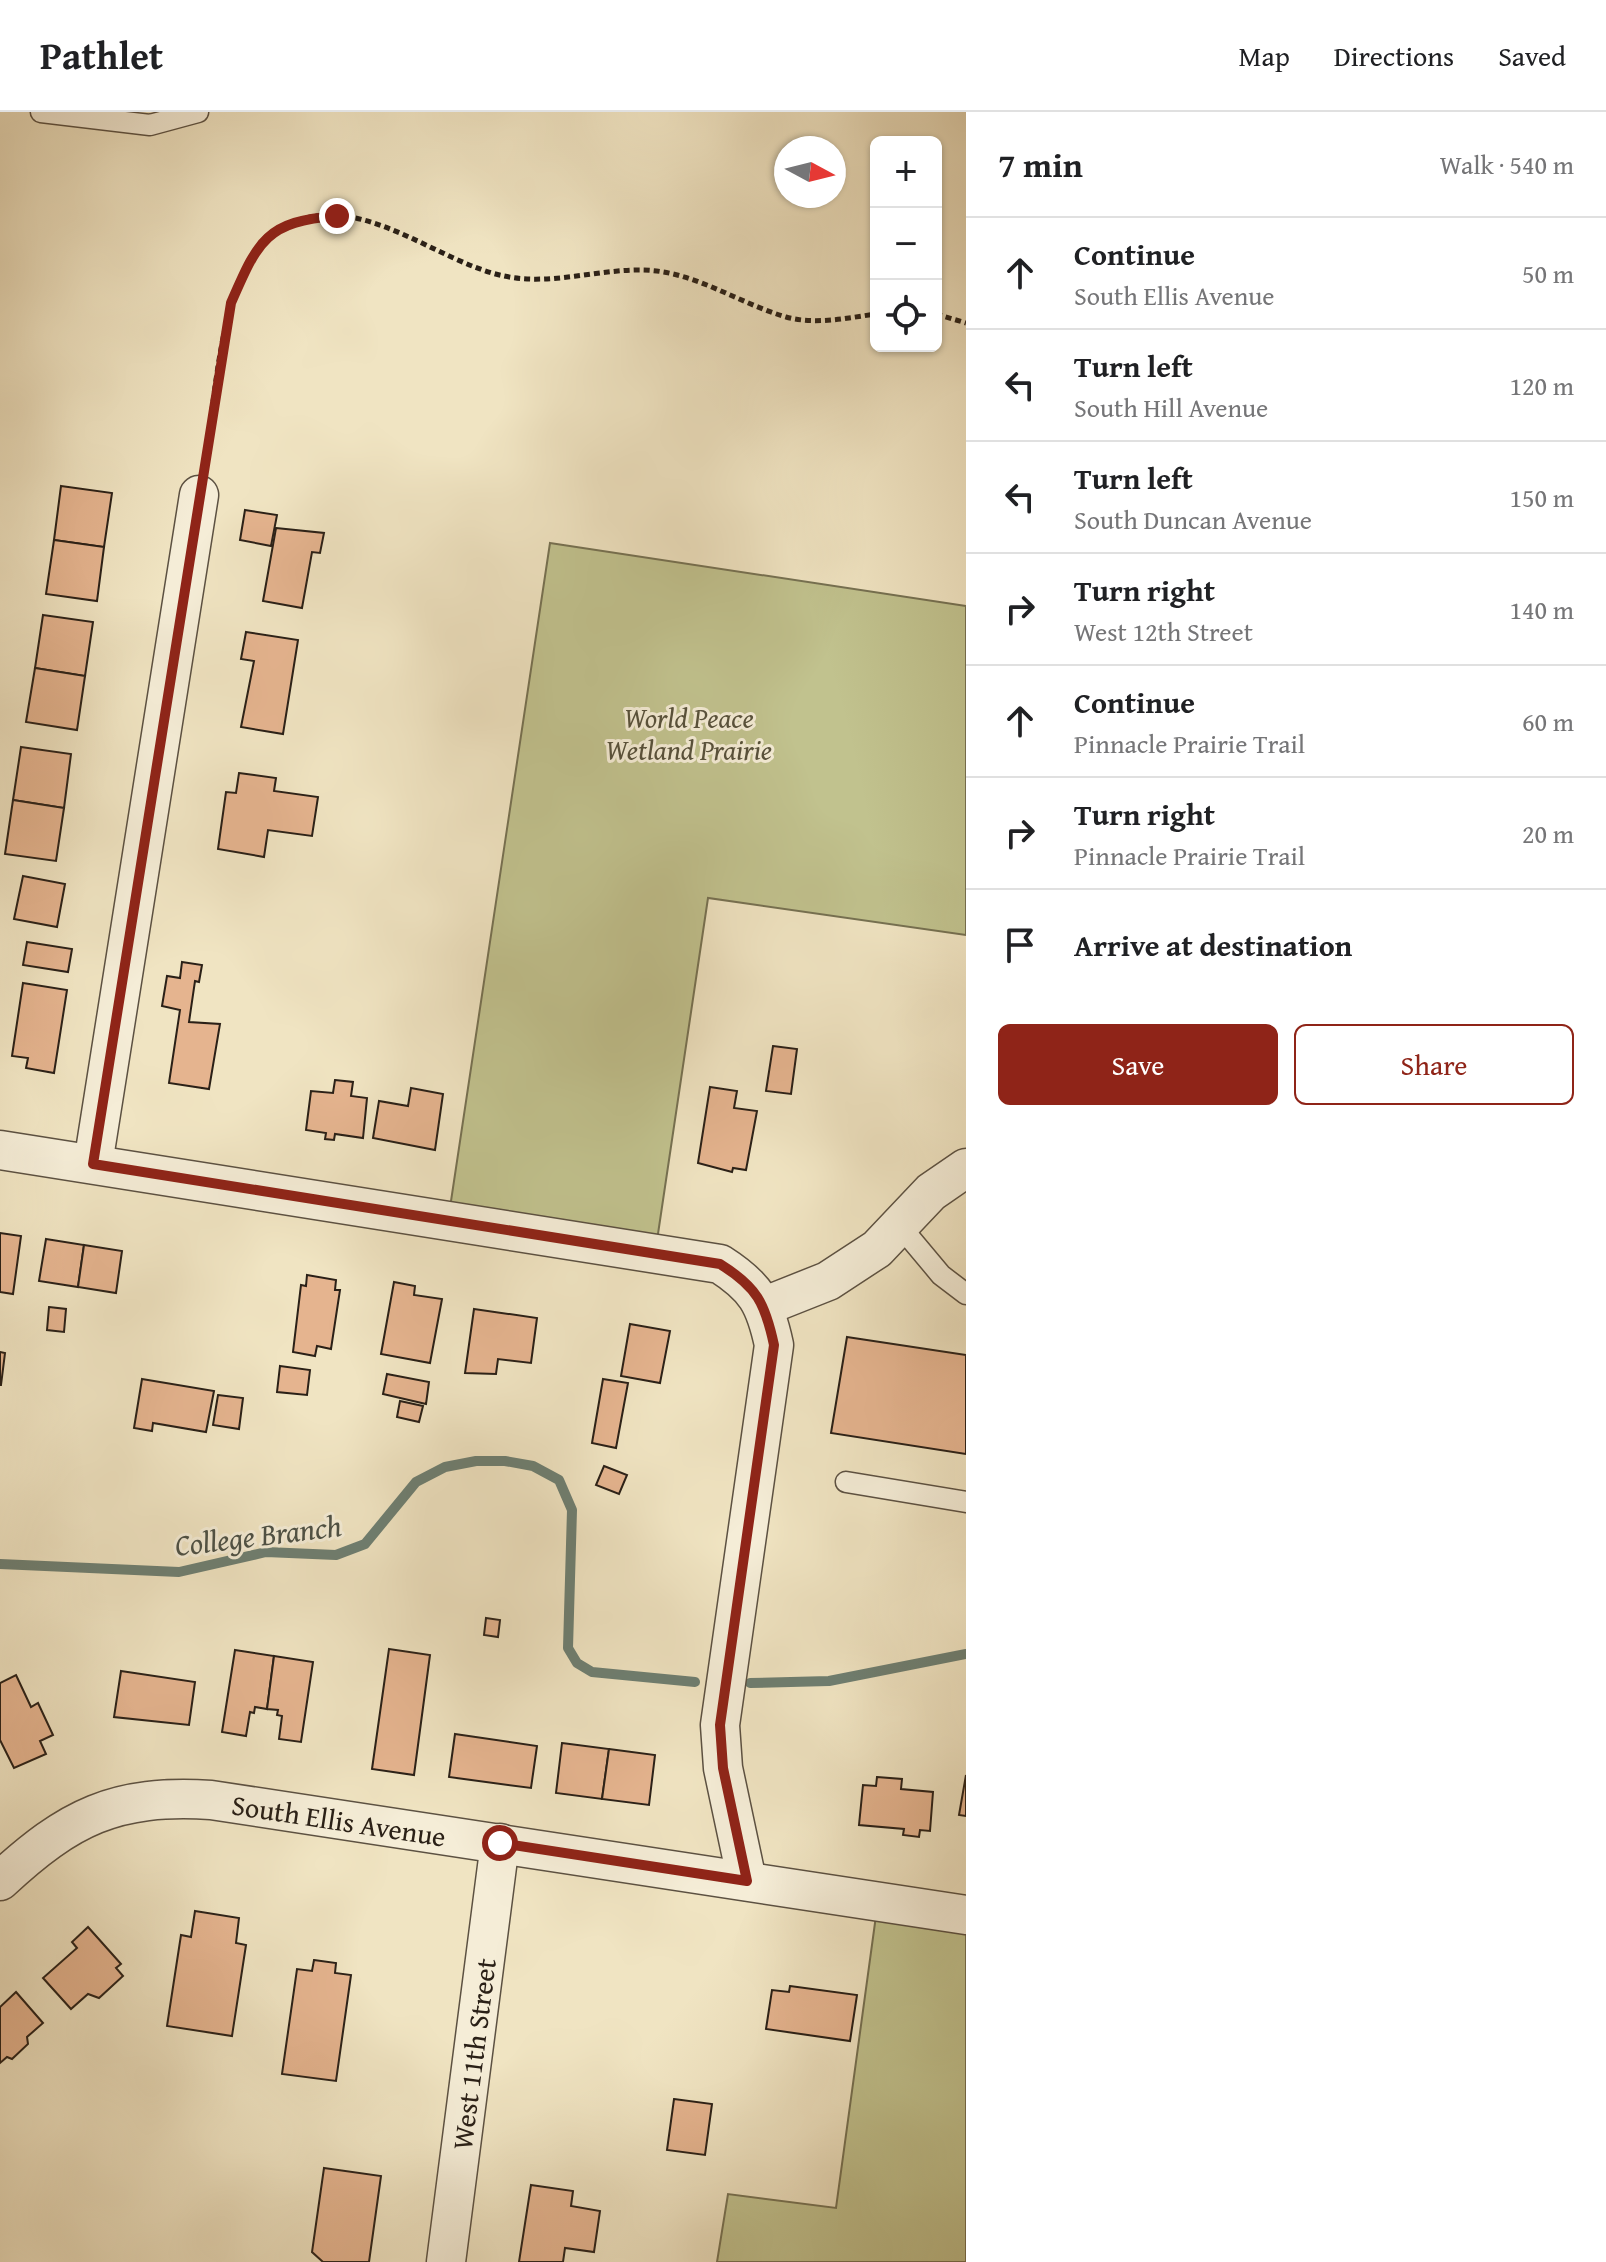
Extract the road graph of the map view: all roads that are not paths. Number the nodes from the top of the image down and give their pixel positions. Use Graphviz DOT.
graph roads {
  1 [pos="41,112"];
  2 [pos="198,112"];
  3 [pos="199,495"];
  4 [pos="0,1150"];
  5 [pos="93,1164"];
  6 [pos="966,1168"];
  7 [pos="900,1226"];
  8 [pos="966,1294"];
  9 [pos="765,1306"];
  10 [pos="846,1482"];
  11 [pos="966,1502"];
  12 [pos="500,1843"];
  13 [pos="0,1881"];
  14 [pos="747,1881"];
  15 [pos="966,1915"];
  16 [pos="446,2262"];
  1 -- 2 [label="lane"];
  3 -- 5 [label="street"];
  4 -- 5 [label="street"];
  5 -- 9 [label="street"];
  6 -- 7 [label="street"];
  7 -- 8 [label="lane"];
  7 -- 9 [label="street"];
  9 -- 14 [label="street"];
  10 -- 11 [label="lane"];
  12 -- 13 [label="street, South Ellis Avenue"];
  12 -- 14 [label="street, South Ellis Avenue"];
  12 -- 16 [label="street, West 11th Street"];
  14 -- 15 [label="street, South Ellis Avenue"];
}
